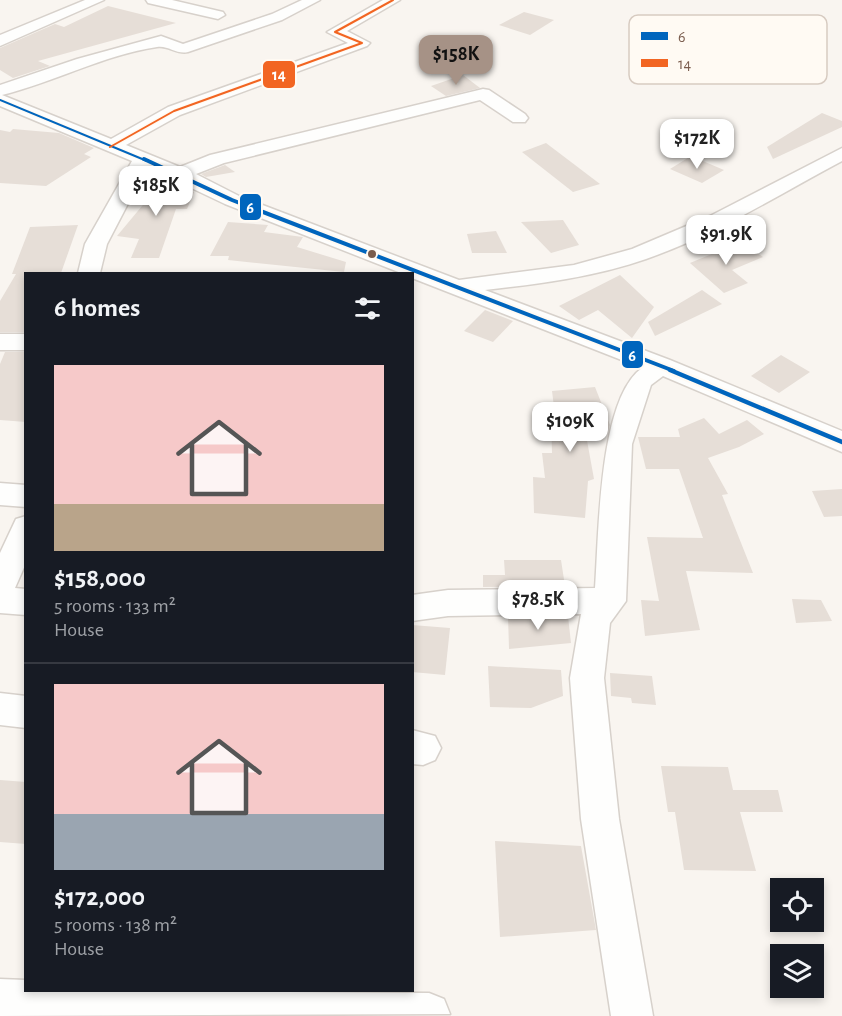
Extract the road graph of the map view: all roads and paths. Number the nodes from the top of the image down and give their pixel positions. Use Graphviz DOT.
graph roads {
  1 [pos="97,0"];
  2 [pos="153,0"];
  3 [pos="313,0"];
  4 [pos="393,0"];
  5 [pos="218,15"];
  6 [pos="0,41"];
  7 [pos="0,91"];
  8 [pos="0,100"];
  9 [pos="519,118"];
  10 [pos="110,147"];
  11 [pos="842,154"];
  12 [pos="142,160"];
  13 [pos="180,174"];
  14 [pos="89,272"];
  15 [pos="458,286"];
  16 [pos="0,342"];
  17 [pos="24,342"];
  18 [pos="661,366"];
  19 [pos="842,442"];
  20 [pos="0,494"];
  21 [pos="24,496"];
  22 [pos="24,532"];
  23 [pos="0,587"];
  24 [pos="0,600"];
  25 [pos="610,601"];
  26 [pos="24,602"];
  27 [pos="414,608"];
  28 [pos="0,709"];
  29 [pos="24,712"];
  30 [pos="0,1000"];
  31 [pos="429,1014"];
  32 [pos="632,1016"];
  1 -- 6 [label="street"];
  2 -- 5 [label="street"];
  3 -- 7 [label="street"];
  4 -- 10 [label="street"];
  8 -- 10 [label="street"];
  9 -- 13 [label="street"];
  10 -- 12 [label="street"];
  11 -- 15 [label="street"];
  12 -- 13 [label="street"];
  12 -- 14 [label="street"];
  13 -- 15 [label="street"];
  15 -- 18 [label="street"];
  16 -- 17 [label="street"];
  18 -- 19 [label="street"];
  18 -- 25 [label="street"];
  20 -- 21 [label="street"];
  22 -- 23 [label="street"];
  24 -- 26 [label="street"];
  25 -- 27 [label="street"];
  25 -- 32 [label="street"];
  28 -- 29 [label="street"];
  30 -- 31 [label="street"];
}
